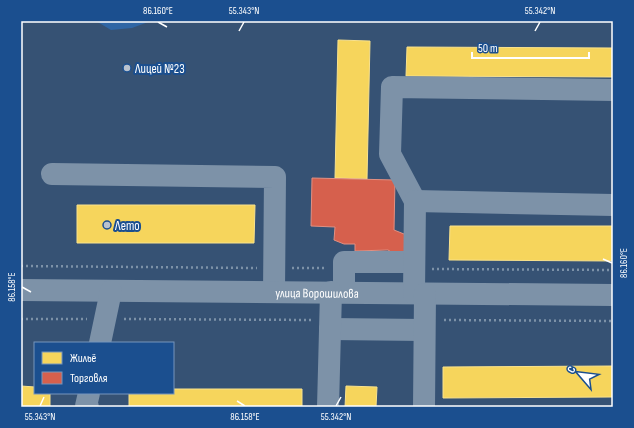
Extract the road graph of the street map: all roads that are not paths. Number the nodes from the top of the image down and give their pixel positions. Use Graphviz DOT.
graph roads {
  1 [pos="613,90"];
  2 [pos="52,174"];
  3 [pos="415,202"];
  4 [pos="613,204"];
  5 [pos="414,265"];
  6 [pos="21,290"];
  7 [pos="111,291"];
  8 [pos="274,292"];
  9 [pos="337,292"];
  10 [pos="419,293"];
  11 [pos="613,295"];
  12 [pos="330,329"];
  13 [pos="424,330"];
  14 [pos="100,342"];
  15 [pos="328,407"];
  16 [pos="424,407"];
  1 -- 3 [label="street"];
  2 -- 8 [label="street"];
  3 -- 4 [label="street"];
  3 -- 5 [label="street"];
  5 -- 9 [label="street"];
  5 -- 10 [label="street"];
  6 -- 7 [label="street, улица Ворошилова"];
  7 -- 8 [label="street, улица Ворошилова"];
  7 -- 14 [label="street"];
  8 -- 9 [label="street, улица Ворошилова"];
  9 -- 10 [label="street, улица Ворошилова"];
  9 -- 12 [label="street"];
  10 -- 11 [label="street, улица Ворошилова"];
  10 -- 13 [label="street"];
  12 -- 13 [label="street"];
  12 -- 15 [label="street"];
  13 -- 16 [label="street"];
}
